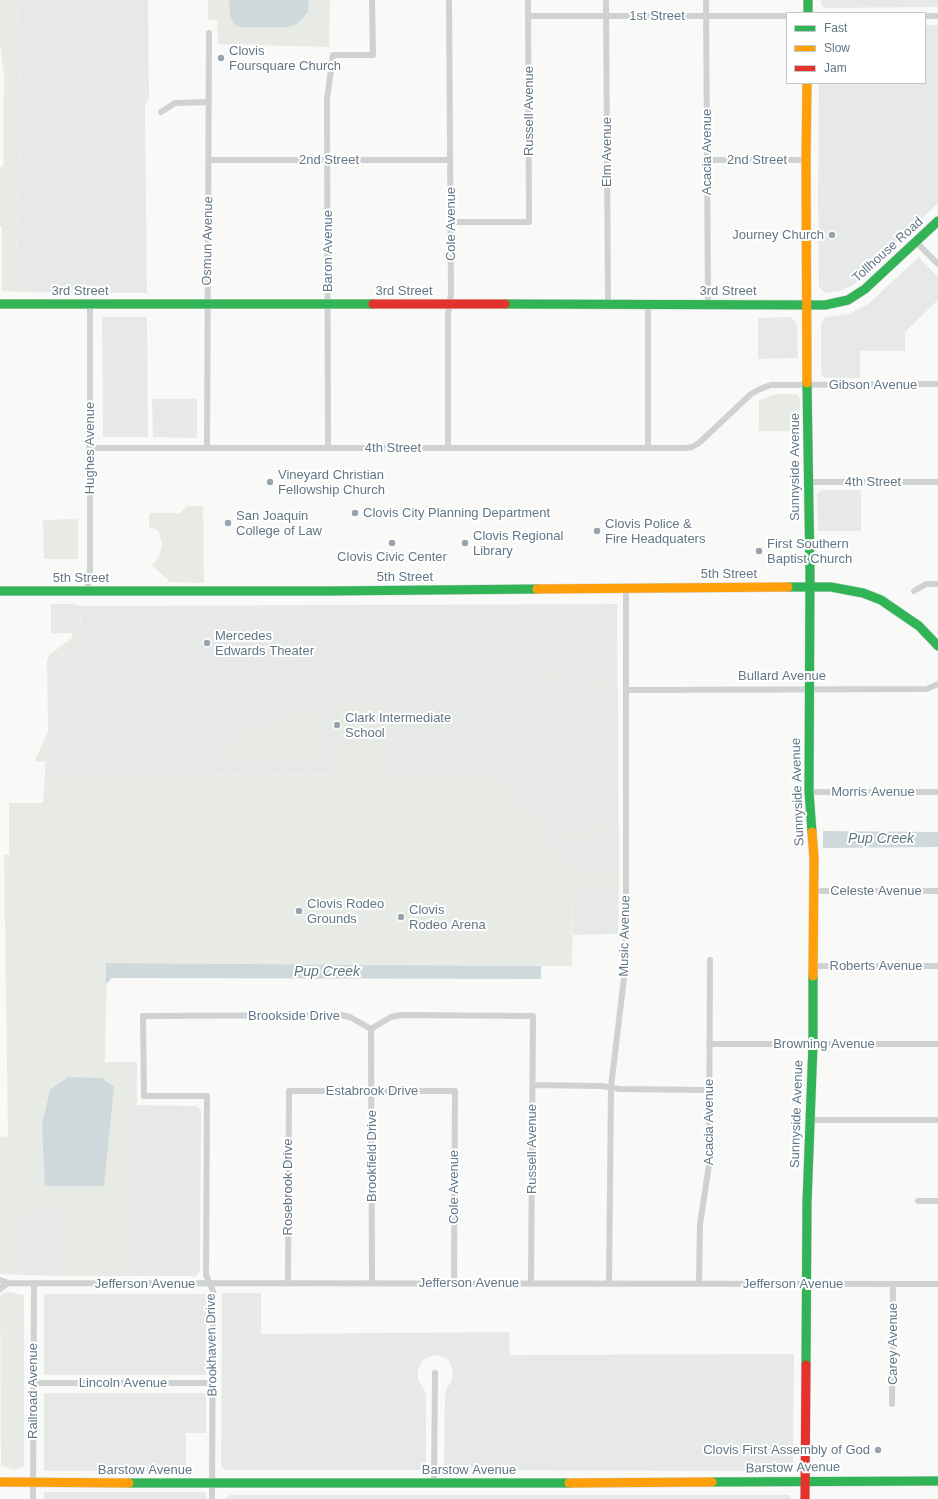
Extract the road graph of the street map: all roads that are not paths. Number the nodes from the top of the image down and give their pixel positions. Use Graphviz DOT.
graph roads {
  1 [pos="372,0"];
  2 [pos="449,0"];
  3 [pos="528,0"];
  4 [pos="606,0"];
  5 [pos="706,0"];
  6 [pos="808,0"];
  7 [pos="808,12"];
  8 [pos="528,16"];
  9 [pos="606,16"];
  10 [pos="706,16"];
  11 [pos="786,16"];
  12 [pos="926,16"];
  13 [pos="938,16"];
  14 [pos="209,33"];
  15 [pos="807,84"];
  16 [pos="209,102"];
  17 [pos="161,112"];
  18 [pos="209,160"];
  19 [pos="328,160"];
  20 [pos="450,160"];
  21 [pos="707,160"];
  22 [pos="806,160"];
  23 [pos="451,222"];
  24 [pos="938,222"];
  25 [pos="916,242"];
  26 [pos="938,264"];
  27 [pos="0,304"];
  28 [pos="90,304"];
  29 [pos="207,304"];
  30 [pos="328,304"];
  31 [pos="449,304"];
  32 [pos="608,304"];
  33 [pos="648,304"];
  34 [pos="708,304"];
  35 [pos="808,305"];
  36 [pos="938,384"];
  37 [pos="807,385"];
  38 [pos="90,448"];
  39 [pos="207,448"];
  40 [pos="328,448"];
  41 [pos="448,448"];
  42 [pos="648,448"];
  43 [pos="808,482"];
  44 [pos="938,482"];
  45 [pos="938,584"];
  46 [pos="810,587"];
  47 [pos="626,588"];
  48 [pos="0,591"];
  49 [pos="914,591"];
  50 [pos="87,592"];
  51 [pos="938,646"];
  52 [pos="938,684"];
  53 [pos="809,689"];
  54 [pos="626,690"];
  55 [pos="809,792"];
  56 [pos="938,792"];
  57 [pos="814,891"];
  58 [pos="938,891"];
  59 [pos="710,960"];
  60 [pos="813,966"];
  61 [pos="938,966"];
  62 [pos="371,1029"];
  63 [pos="709,1044"];
  64 [pos="813,1044"];
  65 [pos="938,1044"];
  66 [pos="533,1085"];
  67 [pos="611,1087"];
  68 [pos="708,1090"];
  69 [pos="289,1091"];
  70 [pos="372,1091"];
  71 [pos="455,1091"];
  72 [pos="207,1096"];
  73 [pos="810,1120"];
  74 [pos="938,1120"];
  75 [pos="918,1201"];
  76 [pos="938,1201"];
  77 [pos="0,1280"];
  78 [pos="8,1283"];
  79 [pos="34,1283"];
  80 [pos="288,1283"];
  81 [pos="372,1283"];
  82 [pos="454,1283"];
  83 [pos="531,1283"];
  84 [pos="806,1283"];
  85 [pos="209,1284"];
  86 [pos="609,1284"];
  87 [pos="699,1284"];
  88 [pos="893,1284"];
  89 [pos="938,1284"];
  90 [pos="0,1289"];
  91 [pos="435,1373"];
  92 [pos="33,1383"];
  93 [pos="212,1383"];
  94 [pos="892,1404"];
  95 [pos="805,1481"];
  96 [pos="938,1481"];
  97 [pos="0,1482"];
  98 [pos="33,1482"];
  99 [pos="434,1483"];
  100 [pos="212,1484"];
  101 [pos="33,1499"];
  102 [pos="212,1499"];
  103 [pos="804,1499"];
  1 -- 19 [label="street, Baron Avenue"];
  2 -- 20 [label="street, Cole Avenue"];
  3 -- 8 [label="street, Russell Avenue"];
  4 -- 9 [label="street, Elm Avenue"];
  5 -- 10 [label="street, Acacia Avenue"];
  6 -- 7 [label="main road"];
  8 -- 9 [label="street, 1st Street"];
  8 -- 23 [label="street, Russell Avenue"];
  9 -- 10 [label="street, 1st Street"];
  9 -- 32 [label="street, Elm Avenue"];
  10 -- 11 [label="street, 1st Street"];
  10 -- 21 [label="street, Acacia Avenue"];
  12 -- 13 [label="street"];
  14 -- 16 [label="street, Osmun Avenue"];
  15 -- 22 [label="main road, Sunnyside Avenue"];
  16 -- 17 [label="street"];
  16 -- 18 [label="street, Osmun Avenue"];
  18 -- 19 [label="street, 2nd Street"];
  18 -- 29 [label="street, Osmun Avenue"];
  19 -- 20 [label="street, 2nd Street"];
  19 -- 30 [label="street, Baron Avenue"];
  20 -- 23 [label="street, Cole Avenue"];
  21 -- 22 [label="street, 2nd Street"];
  21 -- 34 [label="street, Acacia Avenue"];
  22 -- 35 [label="main road, Sunnyside Avenue"];
  23 -- 31 [label="street, Cole Avenue"];
  24 -- 25 [label="main road, Tollhouse Road"];
  25 -- 26 [label="street"];
  25 -- 35 [label="main road, Tollhouse Road"];
  27 -- 28 [label="main road, 3rd Street"];
  28 -- 29 [label="main road, 3rd Street"];
  28 -- 38 [label="street, Hughes Avenue"];
  29 -- 30 [label="main road, 3rd Street"];
  29 -- 39 [label="street, Osmun Avenue"];
  30 -- 31 [label="main road, 3rd Street"];
  30 -- 40 [label="street, Baron Avenue"];
  31 -- 32 [label="main road, 3rd Street"];
  31 -- 41 [label="street, Cole Avenue"];
  32 -- 33 [label="main road, 3rd Street"];
  33 -- 34 [label="main road, 3rd Street"];
  33 -- 42 [label="street"];
  34 -- 35 [label="main road, 3rd Street"];
  35 -- 37 [label="main road, Sunnyside Avenue"];
  36 -- 37 [label="street, Gibson Avenue"];
  37 -- 42 [label="street, 4th Street"];
  37 -- 43 [label="main road, Sunnyside Avenue"];
  38 -- 39 [label="street, 4th Street"];
  38 -- 50 [label="street, Hughes Avenue"];
  39 -- 40 [label="street, 4th Street"];
  40 -- 41 [label="street, 4th Street"];
  41 -- 42 [label="street, 4th Street"];
  43 -- 44 [label="street, 4th Street"];
  43 -- 46 [label="main road, Sunnyside Avenue"];
  45 -- 49 [label="street"];
  46 -- 47 [label="main road, 5th Street"];
  46 -- 51 [label="main road"];
  46 -- 53 [label="main road, Sunnyside Avenue"];
  47 -- 50 [label="main road, 5th Street"];
  47 -- 54 [label="street, Music Avenue"];
  48 -- 50 [label="main road, 5th Street"];
  52 -- 53 [label="street, Bullard Avenue"];
  53 -- 54 [label="street, Bullard Avenue"];
  53 -- 55 [label="main road, Sunnyside Avenue"];
  54 -- 67 [label="street, Music Avenue"];
  55 -- 56 [label="street, Morris Avenue"];
  55 -- 57 [label="main road, Sunnyside Avenue"];
  57 -- 58 [label="street, Celeste Avenue"];
  57 -- 60 [label="main road, Sunnyside Avenue"];
  59 -- 63 [label="street, Acacia Avenue"];
  60 -- 61 [label="street, Roberts Avenue"];
  60 -- 64 [label="main road, Sunnyside Avenue"];
  62 -- 66 [label="street, Russell Avenue"];
  62 -- 70 [label="street, Brookfield Drive"];
  62 -- 72 [label="street, Brookside Drive"];
  63 -- 64 [label="street, Browning Avenue"];
  63 -- 68 [label="street, Acacia Avenue"];
  64 -- 65 [label="street, Browning Avenue"];
  64 -- 73 [label="main road, Sunnyside Avenue"];
  66 -- 67 [label="street"];
  66 -- 83 [label="street, Russell Avenue"];
  67 -- 68 [label="street"];
  67 -- 86 [label="street, Music Avenue"];
  68 -- 87 [label="street, Acacia Avenue"];
  69 -- 70 [label="street, Estabrook Drive"];
  69 -- 80 [label="street, Rosebrook Drive"];
  70 -- 71 [label="street, Estabrook Drive"];
  70 -- 81 [label="street, Brookfield Drive"];
  71 -- 82 [label="street, Cole Avenue"];
  72 -- 85 [label="street, Brookhaven Drive"];
  73 -- 74 [label="street"];
  73 -- 84 [label="main road, Sunnyside Avenue"];
  75 -- 76 [label="street"];
  77 -- 78 [label="street, Jefferson Avenue"];
  78 -- 79 [label="street, Jefferson Avenue"];
  78 -- 90 [label="street"];
  79 -- 85 [label="street, Jefferson Avenue"];
  79 -- 92 [label="street, Railroad Avenue"];
  80 -- 81 [label="street, Jefferson Avenue"];
  80 -- 85 [label="street, Jefferson Avenue"];
  81 -- 82 [label="street, Jefferson Avenue"];
  82 -- 83 [label="street, Jefferson Avenue"];
  83 -- 86 [label="street, Jefferson Avenue"];
  84 -- 87 [label="street, Jefferson Avenue"];
  84 -- 88 [label="street, Jefferson Avenue"];
  84 -- 95 [label="main road, Sunnyside Avenue"];
  85 -- 93 [label="street, Brookhaven Drive"];
  86 -- 87 [label="street, Jefferson Avenue"];
  88 -- 89 [label="street, Jefferson Avenue"];
  88 -- 94 [label="street, Carey Avenue"];
  91 -- 99 [label="street"];
  92 -- 93 [label="street, Lincoln Avenue"];
  92 -- 98 [label="street, Railroad Avenue"];
  93 -- 100 [label="street, Brookhaven Drive"];
  95 -- 96 [label="main road, Barstow Avenue"];
  95 -- 99 [label="main road, Barstow Avenue"];
  95 -- 103 [label="main road, Sunnyside Avenue"];
  97 -- 98 [label="main road, Barstow Avenue"];
  98 -- 100 [label="main road, Barstow Avenue"];
  98 -- 101 [label="street, Railroad Avenue"];
  99 -- 100 [label="main road, Barstow Avenue"];
  100 -- 102 [label="street, Brookhaven Drive"];
}
